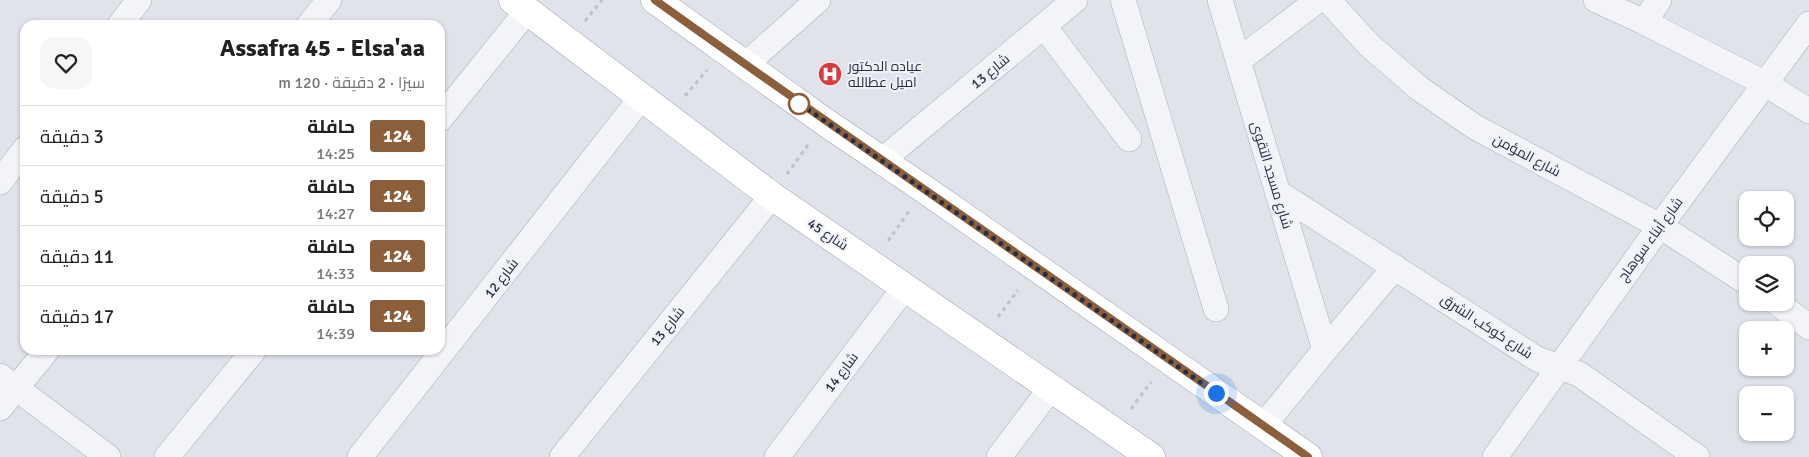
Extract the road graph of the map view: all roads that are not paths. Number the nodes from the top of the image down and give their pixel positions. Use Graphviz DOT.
graph roads {
  1 [pos="139,0"];
  2 [pos="329,0"];
  3 [pos="655,0"];
  4 [pos="818,0"];
  5 [pos="1075,0"];
  6 [pos="1123,0"];
  7 [pos="1220,0"];
  8 [pos="1318,0"];
  9 [pos="1328,0"];
  10 [pos="1596,0"];
  11 [pos="1659,0"];
  12 [pos="520,5"];
  13 [pos="124,20"];
  14 [pos="312,20"];
  15 [pos="1644,22"];
  16 [pos="1809,24"];
  17 [pos="1044,26"];
  18 [pos="734,57"];
  19 [pos="1238,62"];
  20 [pos="1764,84"];
  21 [pos="641,98"];
  22 [pos="445,111"];
  23 [pos="1809,111"];
  24 [pos="1129,139"];
  25 [pos="20,156"];
  26 [pos="881,161"];
  27 [pos="0,182"];
  28 [pos="1277,192"];
  29 [pos="772,196"];
  30 [pos="1660,226"];
  31 [pos="1395,267"];
  32 [pos="1739,277"];
  33 [pos="905,287"];
  34 [pos="1216,309"];
  35 [pos="1788,311"];
  36 [pos="1809,327"];
  37 [pos="445,348"];
  38 [pos="1325,350"];
  39 [pos="41,355"];
  40 [pos="250,355"];
  41 [pos="440,355"];
  42 [pos="1559,366"];
  43 [pos="8,382"];
  44 [pos="1051,388"];
  45 [pos="0,408"];
  46 [pos="1264,426"];
  47 [pos="108,457"];
  48 [pos="167,457"];
  49 [pos="360,457"];
  50 [pos="562,457"];
  51 [pos="777,457"];
  52 [pos="999,457"];
  53 [pos="1151,457"];
  54 [pos="1308,457"];
  55 [pos="1494,457"];
  56 [pos="1697,457"];
  1 -- 13 [label="street"];
  2 -- 14 [label="street"];
  3 -- 18 [label="main road"];
  4 -- 18 [label="street"];
  5 -- 17 [label="street, شارع 13"];
  6 -- 34 [label="street"];
  7 -- 19 [label="street, شارع مسجد التقوى"];
  8 -- 19 [label="street"];
  9 -- 30 [label="street, شارع المؤمن"];
  10 -- 15 [label="street"];
  11 -- 15 [label="street"];
  12 -- 21 [label="main road, شارع 45"];
  12 -- 22 [label="street"];
  15 -- 20 [label="street"];
  16 -- 20 [label="street, شارع أبناء سوهاج"];
  17 -- 24 [label="street"];
  17 -- 26 [label="street, شارع 13"];
  18 -- 26 [label="main road"];
  19 -- 28 [label="street, شارع مسجد التقوى"];
  20 -- 23 [label="street"];
  20 -- 30 [label="street, شارع أبناء سوهاج"];
  21 -- 29 [label="main road, شارع 45"];
  21 -- 37 [label="street, شارع 12"];
  25 -- 27 [label="street"];
  26 -- 46 [label="main road"];
  28 -- 31 [label="street, شارع كوكب الشرق"];
  28 -- 38 [label="street, شارع مسجد التقوى"];
  29 -- 33 [label="main road, شارع 45"];
  29 -- 50 [label="street, شارع 13"];
  30 -- 32 [label="street, شارع المؤمن"];
  30 -- 42 [label="street, شارع أبناء سوهاج"];
  31 -- 38 [label="street"];
  31 -- 42 [label="street, شارع كوكب الشرق"];
  33 -- 44 [label="main road, شارع 45"];
  33 -- 51 [label="street, شارع 14"];
  35 -- 36 [label="street"];
  38 -- 46 [label="street"];
  39 -- 43 [label="street"];
  40 -- 48 [label="street"];
  41 -- 49 [label="street, شارع 12"];
  42 -- 55 [label="street, شارع أبناء سوهاج"];
  42 -- 56 [label="street, شارع كوكب الشرق"];
  43 -- 45 [label="street"];
  43 -- 47 [label="street"];
  44 -- 52 [label="street"];
  44 -- 53 [label="main road, شارع 45"];
  46 -- 54 [label="main road"];
}
